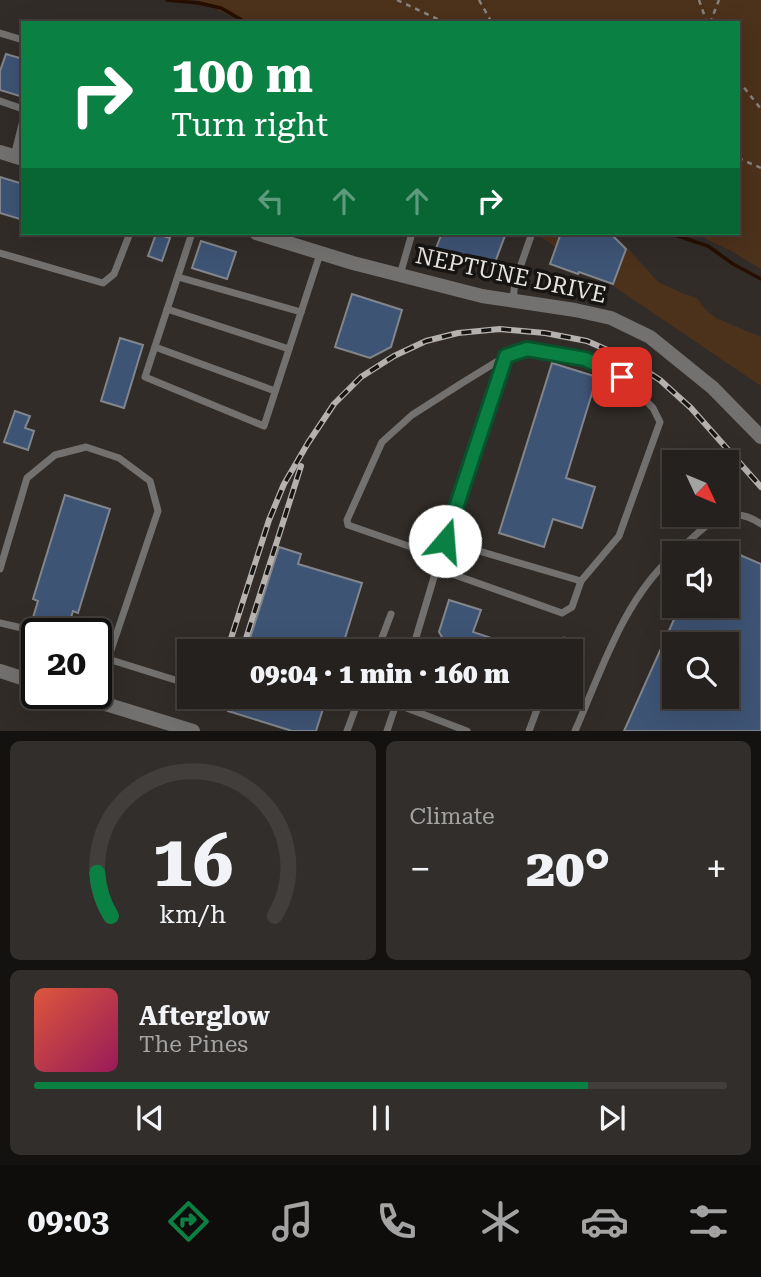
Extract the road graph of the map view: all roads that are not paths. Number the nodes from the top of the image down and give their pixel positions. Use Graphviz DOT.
graph roads {
  1 [pos="0,33"];
  2 [pos="21,39"];
  3 [pos="0,101"];
  4 [pos="21,108"];
  5 [pos="21,127"];
  6 [pos="12,156"];
  7 [pos="129,235"];
  8 [pos="191,235"];
  9 [pos="262,235"];
  10 [pos="411,235"];
  11 [pos="531,235"];
  12 [pos="0,253"];
  13 [pos="320,253"];
  14 [pos="400,275"];
  15 [pos="178,277"];
  16 [pos="513,301"];
  17 [pos="167,309"];
  18 [pos="301,312"];
  19 [pos="155,347"];
  20 [pos="289,349"];
  21 [pos="506,356"];
  22 [pos="275,391"];
  23 [pos="761,437"];
  24 [pos="761,524"];
  25 [pos="445,541"];
  26 [pos="689,541"];
  27 [pos="440,557"];
  28 [pos="662,566"];
  29 [pos="0,569"];
  30 [pos="438,569"];
  31 [pos="581,581"];
  32 [pos="391,614"];
  33 [pos="0,623"];
  34 [pos="21,628"];
  35 [pos="382,639"];
  36 [pos="416,639"];
  37 [pos="112,647"];
  38 [pos="112,660"];
  39 [pos="0,671"];
  40 [pos="21,678"];
  41 [pos="177,681"];
  42 [pos="112,706"];
  43 [pos="355,709"];
  44 [pos="394,709"];
  45 [pos="417,709"];
  46 [pos="537,709"];
  47 [pos="192,731"];
  48 [pos="347,731"];
  49 [pos="387,731"];
  50 [pos="467,731"];
  51 [pos="529,731"];
  52 [pos="575,731"];
  1 -- 2 [label="lane"];
  3 -- 4 [label="lane"];
  5 -- 6 [label="lane"];
  7 -- 12 [label="lane"];
  8 -- 15 [label="lane"];
  9 -- 13 [label="street, NEPTUNE DRIVE"];
  10 -- 14 [label="lane"];
  11 -- 16 [label="lane"];
  13 -- 14 [label="street, NEPTUNE DRIVE"];
  13 -- 18 [label="lane"];
  14 -- 16 [label="street, NEPTUNE DRIVE"];
  15 -- 17 [label="lane"];
  15 -- 18 [label="lane"];
  16 -- 23 [label="street, NEPTUNE DRIVE"];
  17 -- 19 [label="lane"];
  17 -- 20 [label="lane"];
  18 -- 20 [label="lane"];
  19 -- 22 [label="lane"];
  19 -- 22 [label="lane"];
  20 -- 22 [label="lane"];
  21 -- 25 [label="lane"];
  21 -- 27 [label="lane"];
  21 -- 31 [label="lane"];
  24 -- 26 [label="lane"];
  25 -- 27 [label="lane"];
  25 -- 31 [label="lane"];
  27 -- 30 [label="lane"];
  28 -- 52 [label="lane"];
  29 -- 37 [label="lane"];
  30 -- 31 [label="lane"];
  30 -- 36 [label="lane"];
  32 -- 35 [label="lane"];
  33 -- 34 [label="lane"];
  38 -- 41 [label="lane"];
  39 -- 40 [label="street"];
  42 -- 47 [label="street"];
  43 -- 48 [label="lane"];
  44 -- 49 [label="lane"];
  45 -- 50 [label="lane"];
  46 -- 51 [label="lane"];
}
